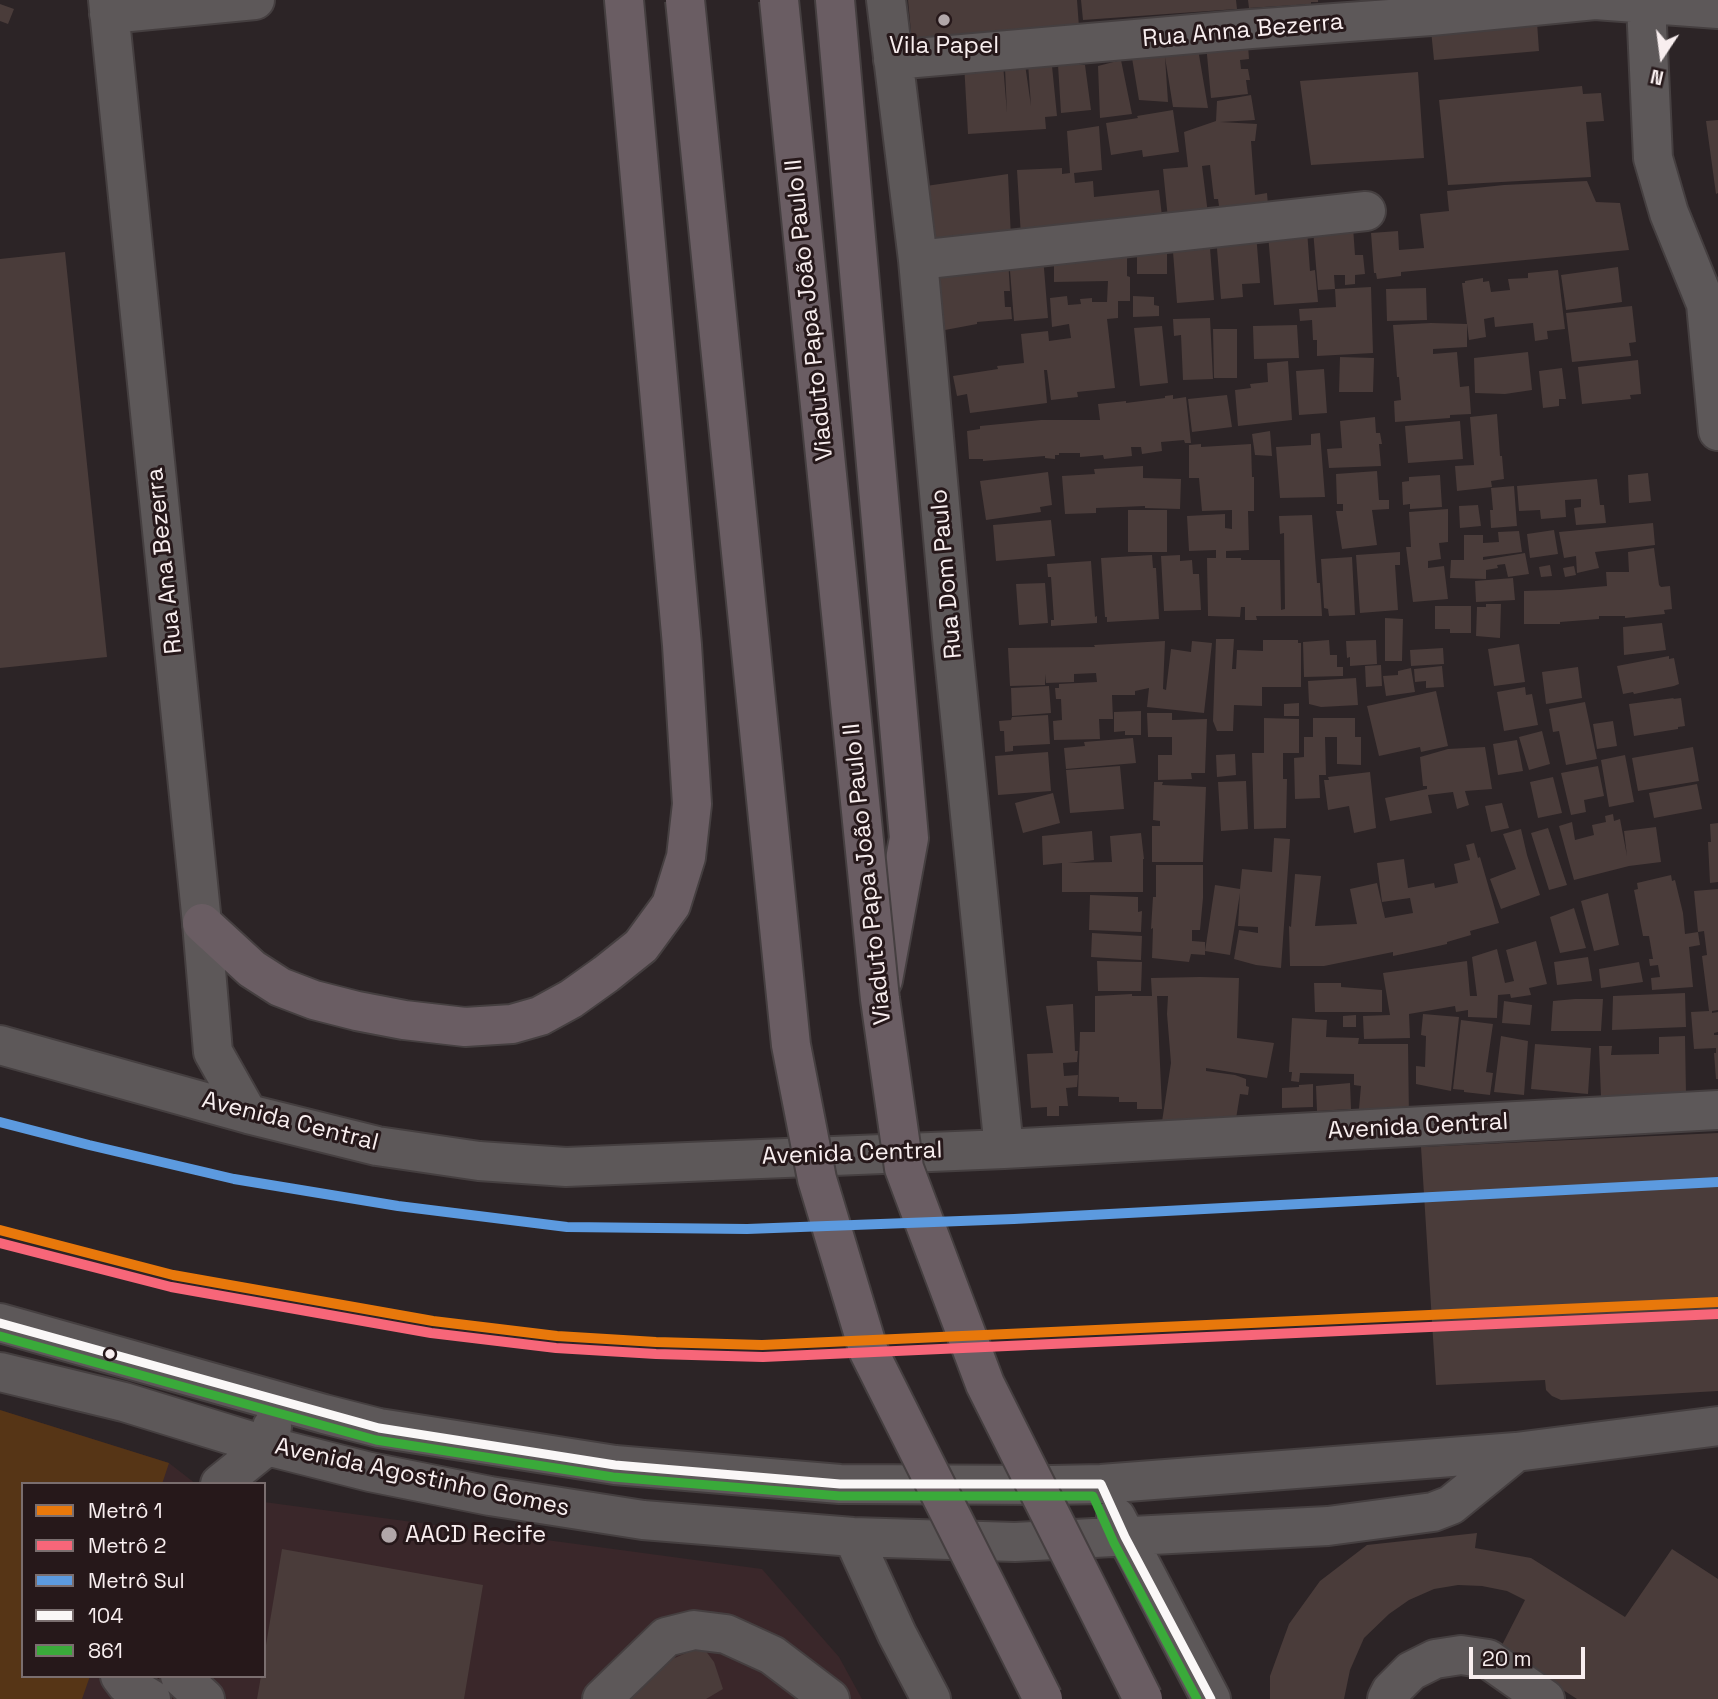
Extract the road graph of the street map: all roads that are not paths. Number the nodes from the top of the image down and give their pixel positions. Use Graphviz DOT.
graph roads {
  1 [pos="256,0"];
  2 [pos="624,0"];
  3 [pos="685,0"];
  4 [pos="779,0"];
  5 [pos="835,0"];
  6 [pos="886,0"];
  7 [pos="1647,4"];
  8 [pos="108,7"];
  9 [pos="1718,9"];
  10 [pos="893,60"];
  11 [pos="1366,211"];
  12 [pos="918,260"];
  13 [pos="1712,302"];
  14 [pos="1718,431"];
  15 [pos="202,923"];
  16 [pos="880,999"];
  17 [pos="0,1045"];
  18 [pos="1718,1111"];
  19 [pos="248,1114"];
  20 [pos="1003,1149"];
  21 [pos="0,1323"];
  22 [pos="0,1372"];
  23 [pos="279,1401"];
  24 [pos="1718,1426"];
  25 [pos="267,1446"];
  26 [pos="1516,1452"];
  27 [pos="222,1482"];
  28 [pos="1101,1483"];
  29 [pos="853,1537"];
  30 [pos="1125,1537"];
  31 [pos="122,1678"];
  32 [pos="182,1678"];
  33 [pos="151,1699"];
  34 [pos="205,1699"];
  35 [pos="602,1699"];
  36 [pos="830,1699"];
  37 [pos="931,1699"];
  38 [pos="1042,1699"];
  39 [pos="1143,1699"];
  40 [pos="1210,1699"];
  41 [pos="1387,1699"];
  42 [pos="1545,1699"];
  1 -- 8 [label="street"];
  2 -- 15 [label="highway"];
  3 -- 38 [label="highway, bridge"];
  4 -- 16 [label="highway, Viaduto Papa João Paulo II, bridge"];
  5 -- 16 [label="highway, bridge"];
  6 -- 10 [label="street, Rua Dom Paulo"];
  7 -- 9 [label="street, Rua Anna Bezerra"];
  7 -- 10 [label="street, Rua Anna Bezerra"];
  7 -- 13 [label="street"];
  8 -- 15 [label="street, Rua Ana Bezerra"];
  10 -- 12 [label="street, Rua Dom Paulo"];
  11 -- 12 [label="street"];
  12 -- 20 [label="street, Rua Dom Paulo"];
  13 -- 14 [label="street"];
  15 -- 19 [label="street, Rua Ana Bezerra"];
  16 -- 39 [label="highway, Viaduto Papa João Paulo II, bridge"];
  17 -- 19 [label="street, Avenida Central"];
  18 -- 20 [label="street, Avenida Central"];
  19 -- 20 [label="street, Avenida Central"];
  21 -- 23 [label="street, Avenida Agostinho Gomes"];
  22 -- 25 [label="street, Avenida Agostinho Gomes"];
  23 -- 25 [label="street"];
  23 -- 28 [label="street, Avenida Agostinho Gomes"];
  24 -- 26 [label="street"];
  25 -- 27 [label="street"];
  25 -- 29 [label="street, Avenida Agostinho Gomes"];
  26 -- 28 [label="street"];
  26 -- 30 [label="street"];
  28 -- 30 [label="street"];
  29 -- 30 [label="street, Avenida Agostinho Gomes"];
  29 -- 37 [label="street"];
  30 -- 40 [label="street"];
  31 -- 33 [label="street"];
  32 -- 34 [label="street"];
  35 -- 36 [label="street"];
  41 -- 42 [label="street"];
}
